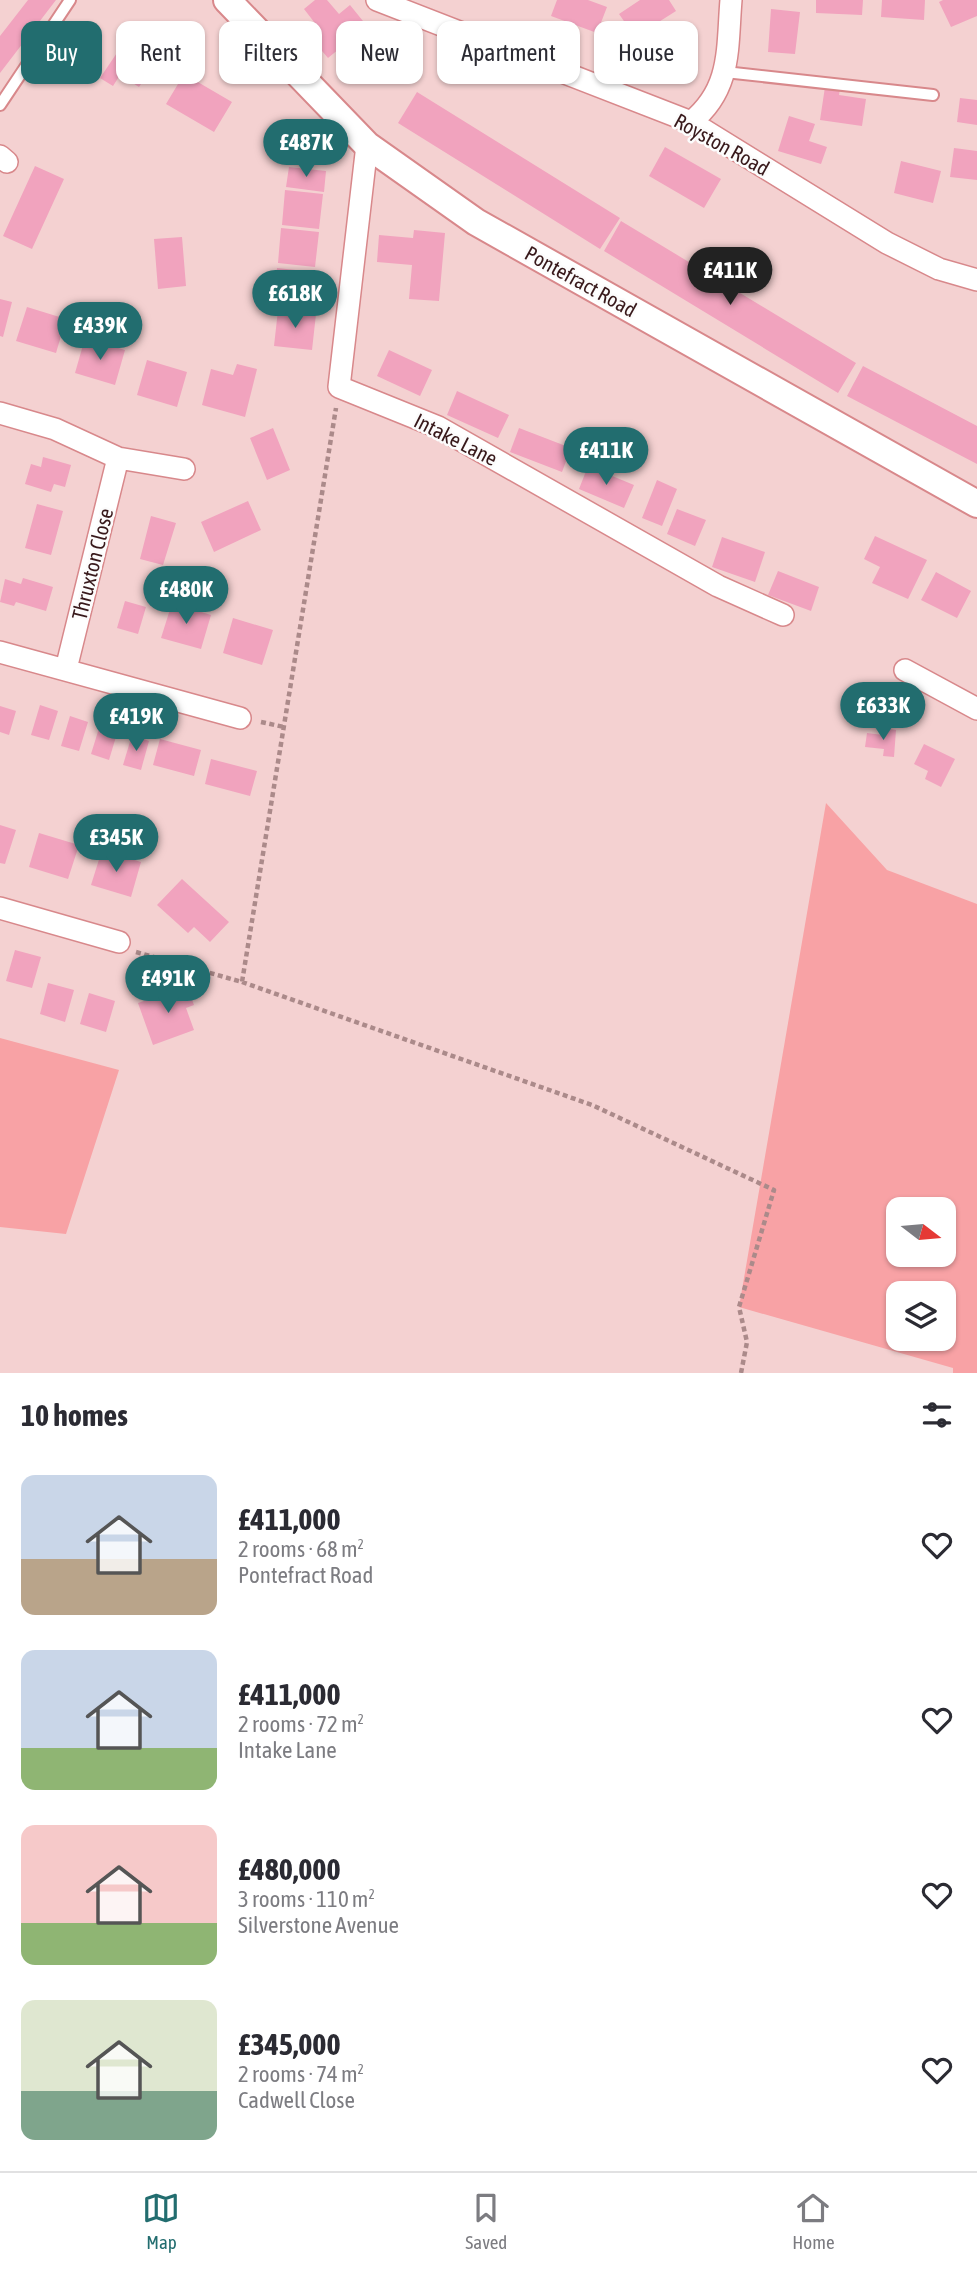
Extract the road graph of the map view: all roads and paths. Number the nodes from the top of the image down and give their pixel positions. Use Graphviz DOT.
graph roads {
  1 [pos="70,0"];
  2 [pos="227,0"];
  3 [pos="377,0"];
  4 [pos="731,0"];
  5 [pos="724,72"];
  6 [pos="933,95"];
  7 [pos="0,106"];
  8 [pos="691,122"];
  9 [pos="367,145"];
  10 [pos="977,280"];
  11 [pos="339,387"];
  12 [pos="0,413"];
  13 [pos="118,458"];
  14 [pos="184,469"];
  15 [pos="977,504"];
  16 [pos="783,615"];
  17 [pos="0,652"];
  18 [pos="66,668"];
  19 [pos="905,670"];
  20 [pos="977,709"];
  21 [pos="240,718"];
  22 [pos="0,908"];
  23 [pos="119,942"];
  24 [pos="242,982"];
  25 [pos="741,1373"];
  1 -- 7 [label="lane"];
  2 -- 9 [label="street, Pontefract Road"];
  3 -- 8 [label="street, Royston Road"];
  4 -- 5 [label="street"];
  5 -- 6 [label="lane"];
  5 -- 8 [label="street"];
  8 -- 10 [label="street, Royston Road"];
  9 -- 11 [label="street"];
  9 -- 15 [label="street, Pontefract Road"];
  11 -- 16 [label="street, Intake Lane"];
  11 -- 24 [label="path"];
  12 -- 13 [label="street"];
  13 -- 14 [label="street"];
  13 -- 18 [label="street, Thruxton Close"];
  17 -- 18 [label="street"];
  18 -- 21 [label="street"];
  19 -- 20 [label="street"];
  22 -- 23 [label="street"];
  23 -- 24 [label="path"];
  24 -- 25 [label="path"];
}
